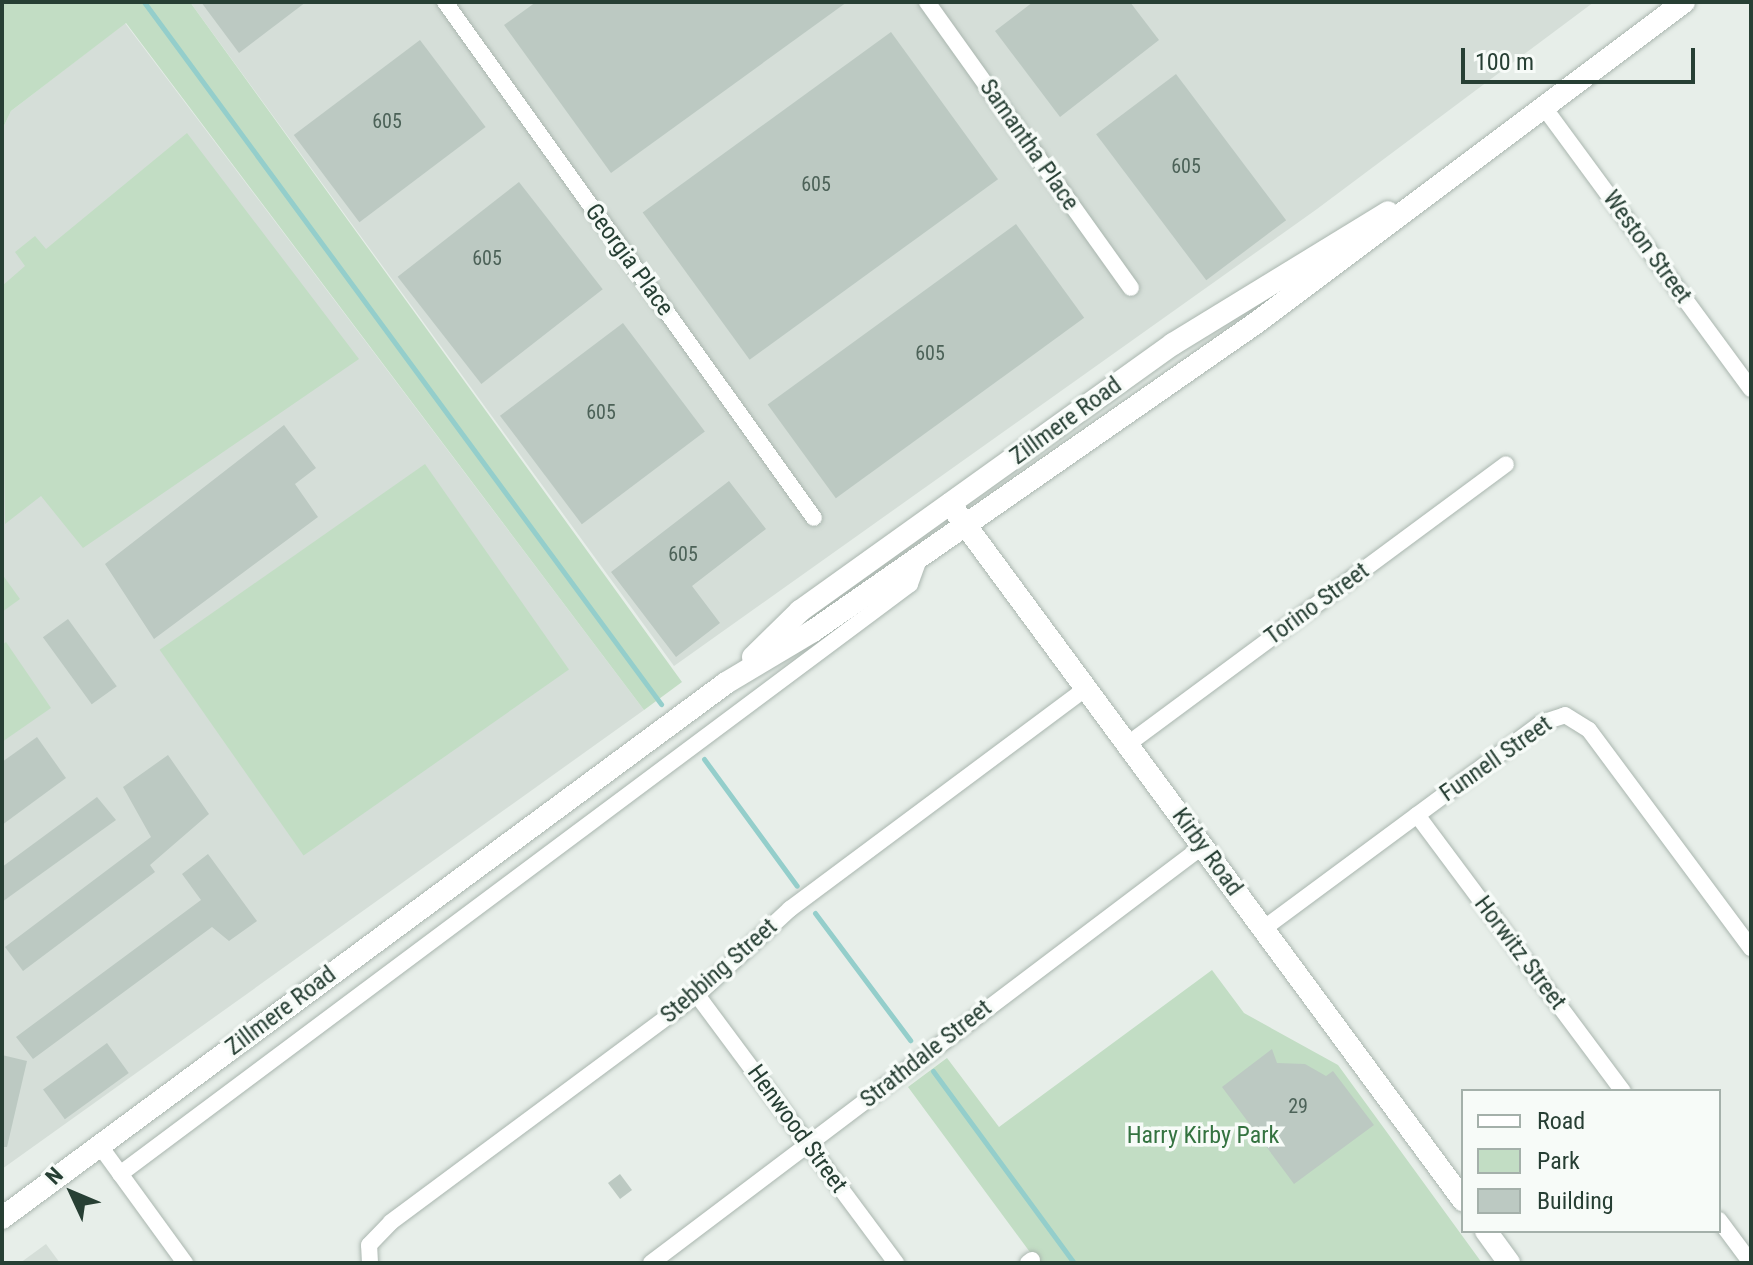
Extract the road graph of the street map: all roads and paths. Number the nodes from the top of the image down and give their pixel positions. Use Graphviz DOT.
graph roads {
  1 [pos="445,2"];
  2 [pos="927,2"];
  3 [pos="1684,2"];
  4 [pos="1543,106"];
  5 [pos="1428,191"];
  6 [pos="1131,288"];
  7 [pos="1751,389"];
  8 [pos="1506,464"];
  9 [pos="1008,497"];
  10 [pos="950,504"];
  11 [pos="814,518"];
  12 [pos="967,526"];
  13 [pos="985,550"];
  14 [pos="920,557"];
  15 [pos="726,683"];
  16 [pos="1086,688"];
  17 [pos="1128,744"];
  18 [pos="560,804"];
  19 [pos="1417,815"];
  20 [pos="579,829"];
  21 [pos="1203,846"];
  22 [pos="1263,929"];
  23 [pos="1751,948"];
  24 [pos="697,995"];
  25 [pos="1622,1089"];
  26 [pos="100,1146"];
  27 [pos="809,1146"];
  28 [pos="120,1174"];
  29 [pos="1461,1197"];
  30 [pos="2,1218"];
  31 [pos="1721,1223"];
  32 [pos="1487,1233"];
  33 [pos="185,1263"];
  34 [pos="370,1263"];
  35 [pos="651,1263"];
  36 [pos="896,1263"];
  37 [pos="1509,1263"];
  38 [pos="1751,1263"];
  1 -- 11 [label="street, Georgia Place"];
  2 -- 6 [label="street, Samantha Place"];
  3 -- 4 [label="main road, Zillmere Road"];
  4 -- 5 [label="main road, Zillmere Road"];
  4 -- 7 [label="street, Weston Street"];
  5 -- 9 [label="main road, Zillmere Road"];
  5 -- 10 [label="main road, Zillmere Road"];
  8 -- 17 [label="street, Torino Street"];
  9 -- 12 [label="main road, Zillmere Road"];
  9 -- 13 [label="main road"];
  10 -- 12 [label="main road, Kirby Road"];
  10 -- 15 [label="main road, Zillmere Road"];
  12 -- 13 [label="main road, Kirby Road"];
  12 -- 14 [label="main road, Zillmere Road"];
  13 -- 16 [label="main road, Kirby Road"];
  14 -- 15 [label="main road, Zillmere Road"];
  14 -- 20 [label="street, Zillmere Road"];
  15 -- 18 [label="main road, Zillmere Road"];
  16 -- 17 [label="main road, Kirby Road"];
  16 -- 24 [label="street, Stebbing Street"];
  17 -- 21 [label="main road, Kirby Road"];
  18 -- 20 [label="street"];
  18 -- 26 [label="main road, Zillmere Road"];
  19 -- 22 [label="street, Funnell Street"];
  19 -- 23 [label="street, Funnell Street"];
  19 -- 25 [label="street, Horwitz Street"];
  20 -- 28 [label="street, Zillmere Road"];
  21 -- 22 [label="main road, Kirby Road"];
  21 -- 27 [label="street, Strathdale Street"];
  22 -- 29 [label="main road, Kirby Road"];
  24 -- 27 [label="street, Henwood Street"];
  24 -- 34 [label="street, Stebbing Street"];
  26 -- 28 [label="street"];
  26 -- 30 [label="main road, Zillmere Road"];
  27 -- 35 [label="street, Strathdale Street"];
  27 -- 36 [label="street, Henwood Street"];
  28 -- 33 [label="street"];
  31 -- 38 [label="street"];
  32 -- 37 [label="main road"];
}
